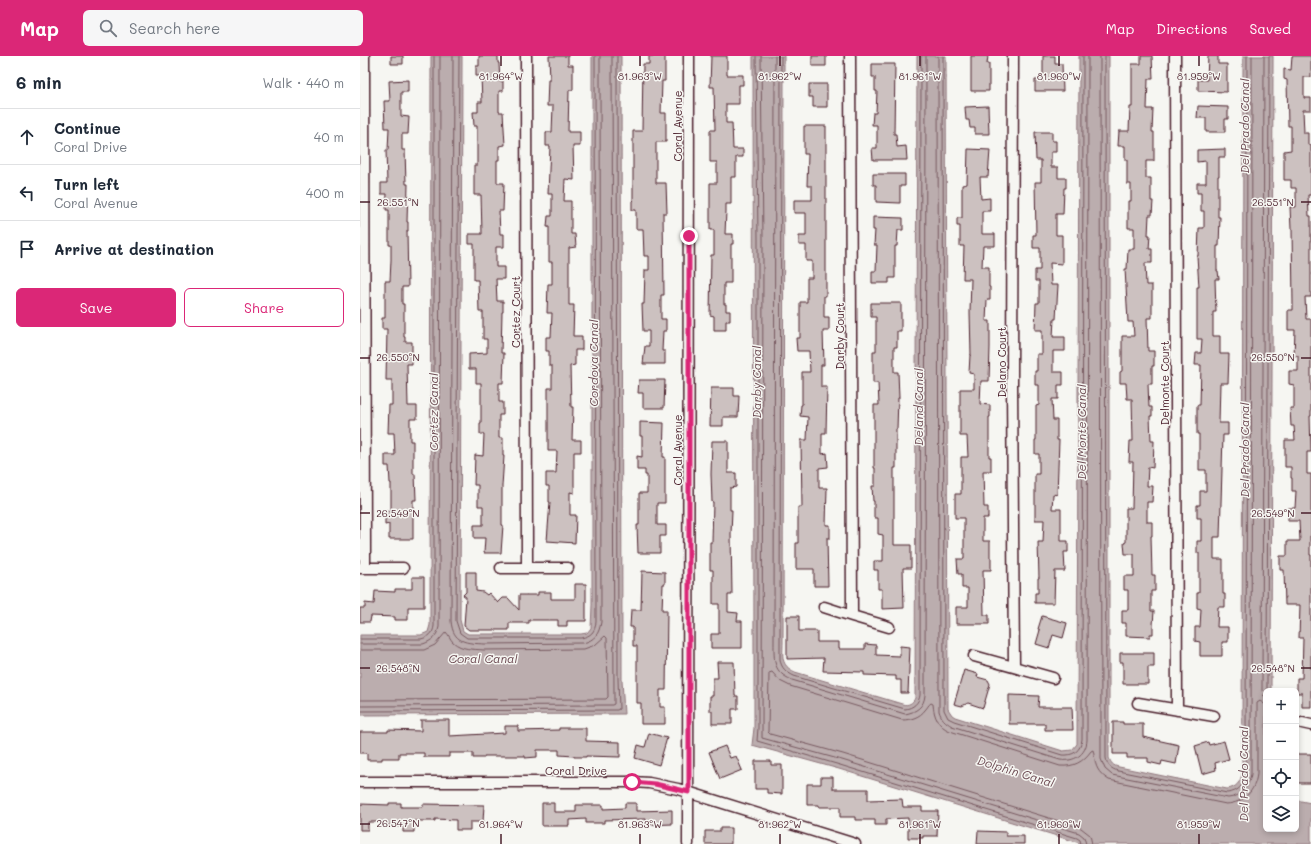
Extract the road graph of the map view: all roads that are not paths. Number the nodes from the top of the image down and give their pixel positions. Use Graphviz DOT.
graph roads {
  1 [pos="364,56"];
  2 [pos="526,56"];
  3 [pos="689,56"];
  4 [pos="850,56"];
  5 [pos="1013,56"];
  6 [pos="1176,56"];
  7 [pos="362,568"];
  8 [pos="403,568"];
  9 [pos="501,568"];
  10 [pos="527,568"];
  11 [pos="568,568"];
  12 [pos="824,607"];
  13 [pos="852,616"];
  14 [pos="889,626"];
  15 [pos="974,656"];
  16 [pos="1014,667"];
  17 [pos="1053,678"];
  18 [pos="1138,703"];
  19 [pos="1177,710"];
  20 [pos="1214,716"];
  21 [pos="360,782"];
  22 [pos="689,792"];
  23 [pos="688,844"];
  24 [pos="855,844"];
  1 -- 7 [label="street"];
  2 -- 10 [label="street, Cortez Court"];
  3 -- 22 [label="street, Coral Avenue"];
  4 -- 13 [label="street, Darby Court"];
  5 -- 16 [label="street, Delano Court"];
  6 -- 19 [label="street, Delmonte Court"];
  7 -- 8 [label="street"];
  9 -- 10 [label="street"];
  10 -- 11 [label="street"];
  12 -- 13 [label="street"];
  13 -- 14 [label="street"];
  15 -- 16 [label="street"];
  16 -- 17 [label="street"];
  18 -- 19 [label="street"];
  19 -- 20 [label="street"];
  21 -- 22 [label="street, Coral Drive"];
  22 -- 23 [label="street, Coral Avenue"];
  22 -- 24 [label="street, Coral Drive"];
}
